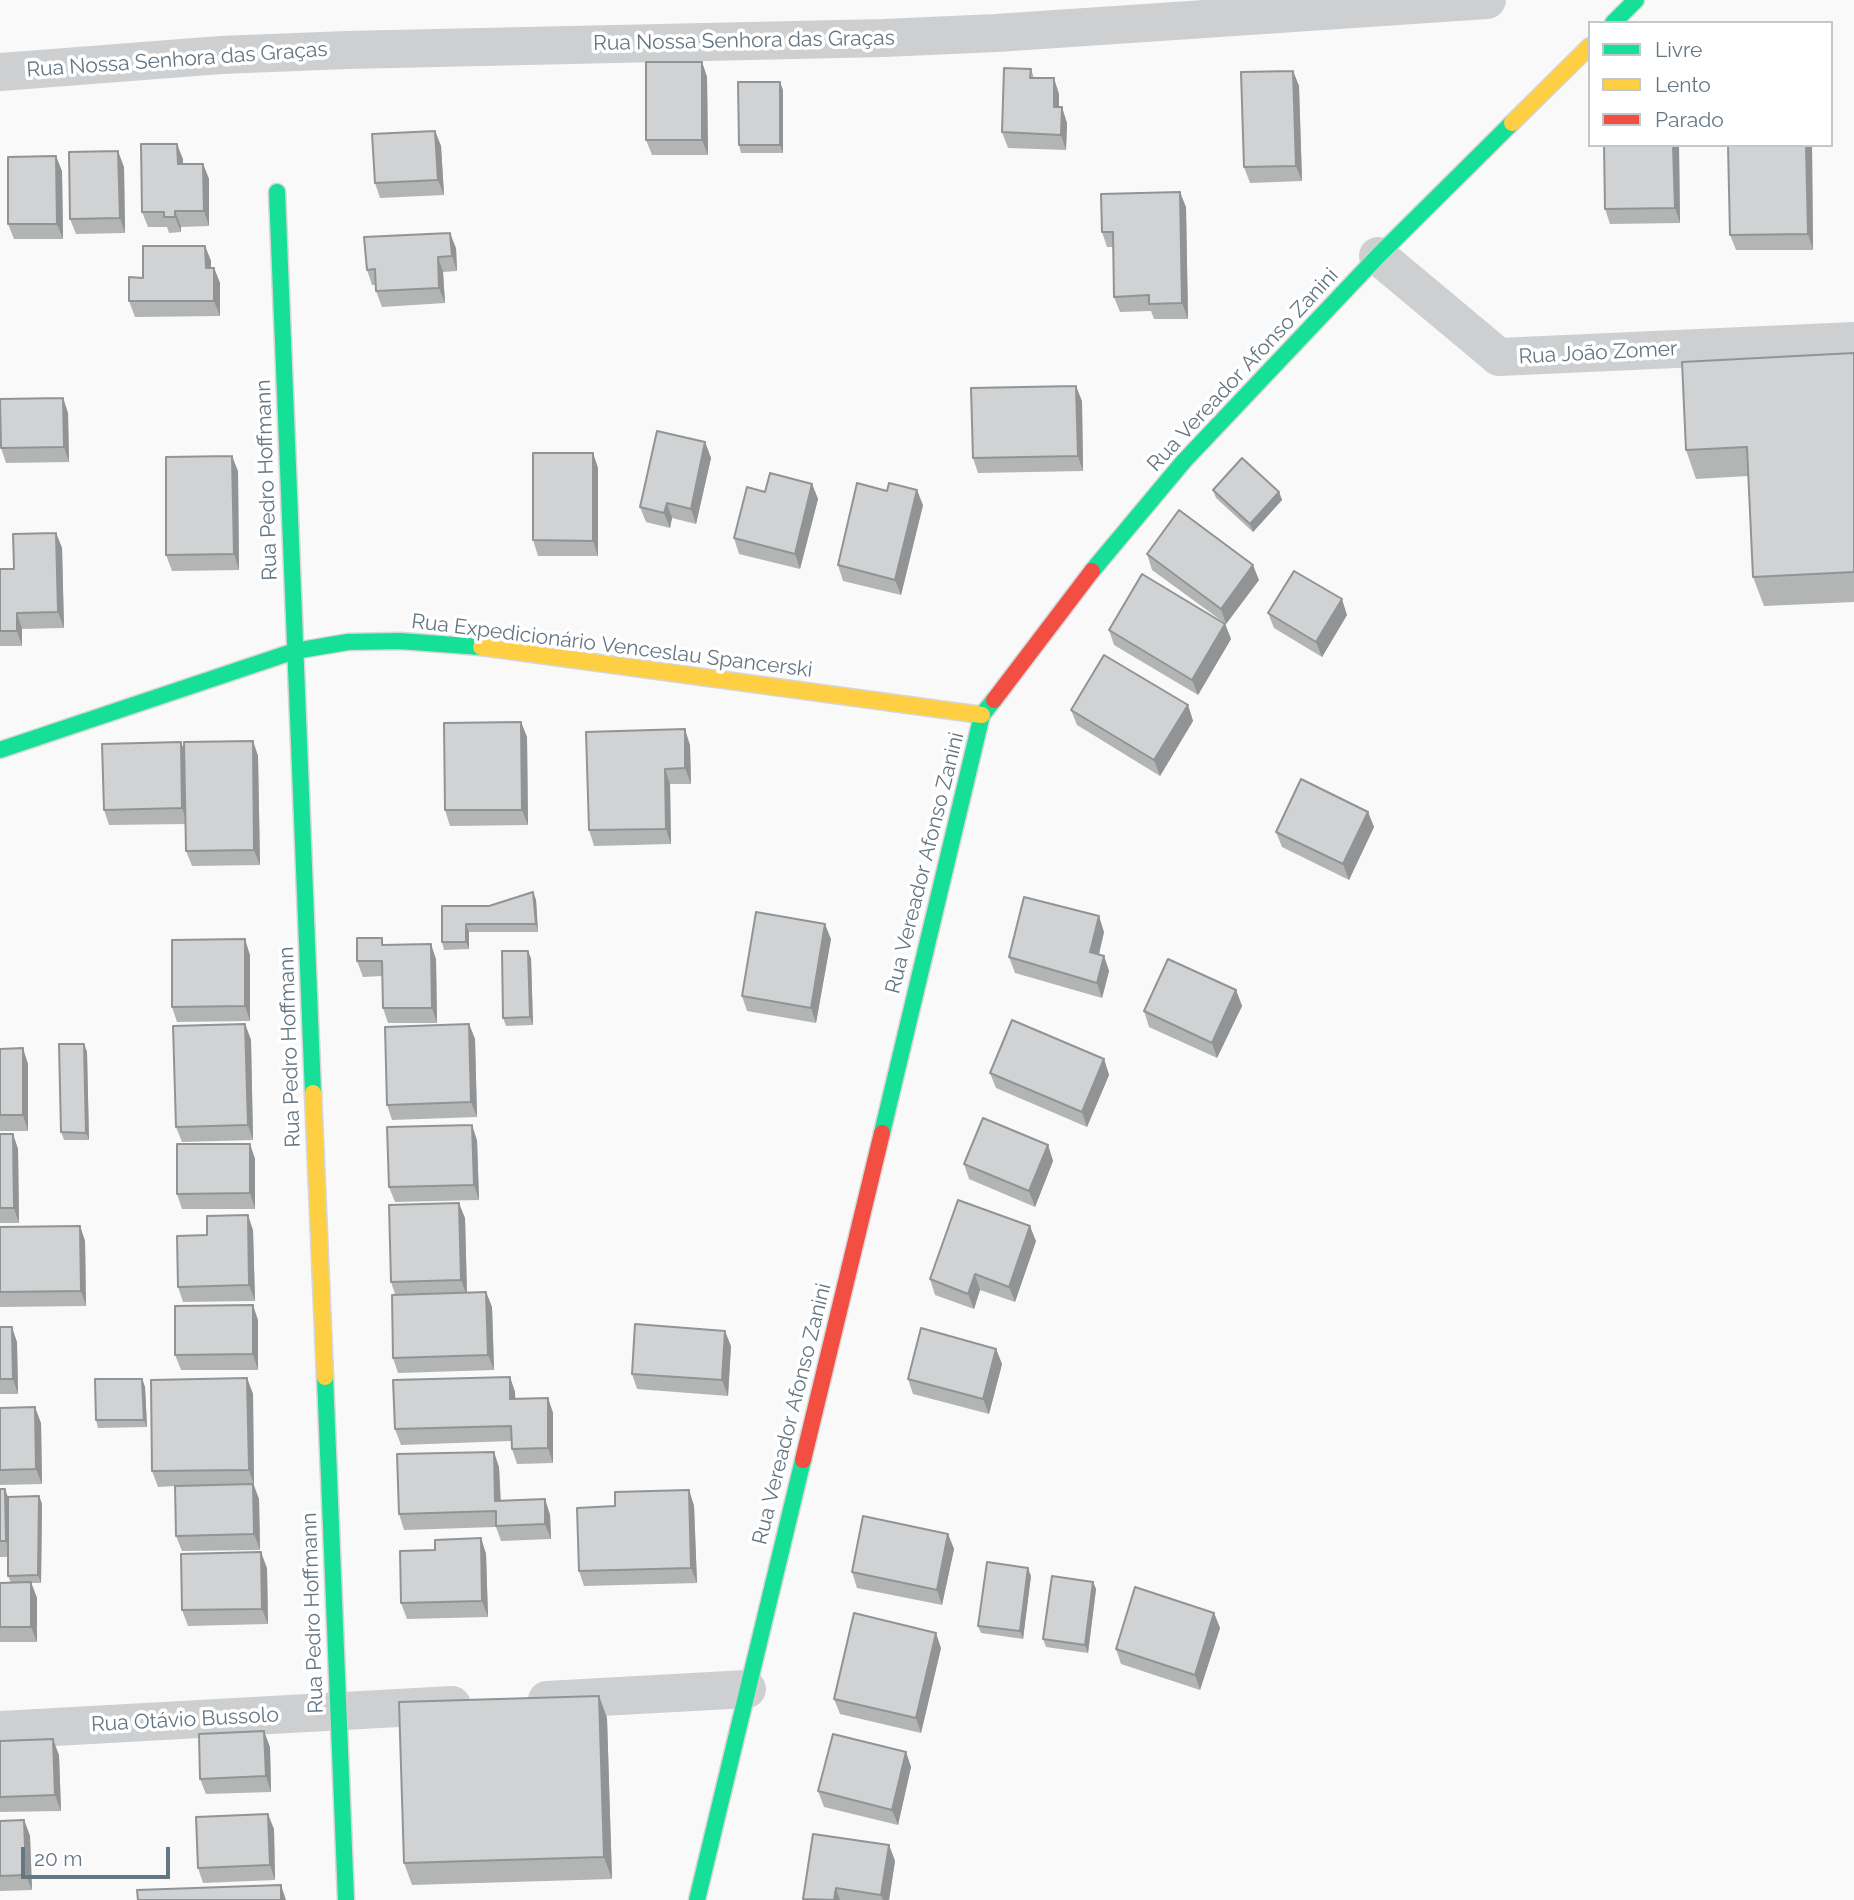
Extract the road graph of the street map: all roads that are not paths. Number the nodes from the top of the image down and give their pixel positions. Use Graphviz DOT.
graph roads {
  1 [pos="1487,0"];
  2 [pos="1636,0"];
  3 [pos="1615,21"];
  4 [pos="1588,48"];
  5 [pos="0,72"];
  6 [pos="277,192"];
  7 [pos="1378,256"];
  8 [pos="1854,341"];
  9 [pos="295,651"];
  10 [pos="982,715"];
  11 [pos="0,750"];
  12 [pos="747,1689"];
  13 [pos="338,1712"];
  14 [pos="0,1730"];
  15 [pos="346,1900"];
  16 [pos="697,1900"];
  1 -- 5 [label="street, Rua Nossa Senhora das Graças"];
  2 -- 3 [label="street"];
  4 -- 7 [label="street, Rua Vereador Afonso Zanini"];
  6 -- 9 [label="street, Rua Pedro Hoffmann"];
  7 -- 8 [label="street, Rua João Zomer"];
  7 -- 10 [label="street, Rua Vereador Afonso Zanini"];
  9 -- 10 [label="street, Rua Expedicionário Venceslau Spancerski"];
  9 -- 11 [label="street, Rua Expedicionário Venceslau Spancerski"];
  9 -- 13 [label="street, Rua Pedro Hoffmann"];
  10 -- 12 [label="street, Rua Vereador Afonso Zanini"];
  12 -- 13 [label="street, Rua Otávio Bussolo"];
  12 -- 16 [label="street, Rua Vereador Afonso Zanini"];
  13 -- 14 [label="street, Rua Otávio Bussolo"];
  13 -- 15 [label="street, Rua Pedro Hoffmann"];
}
